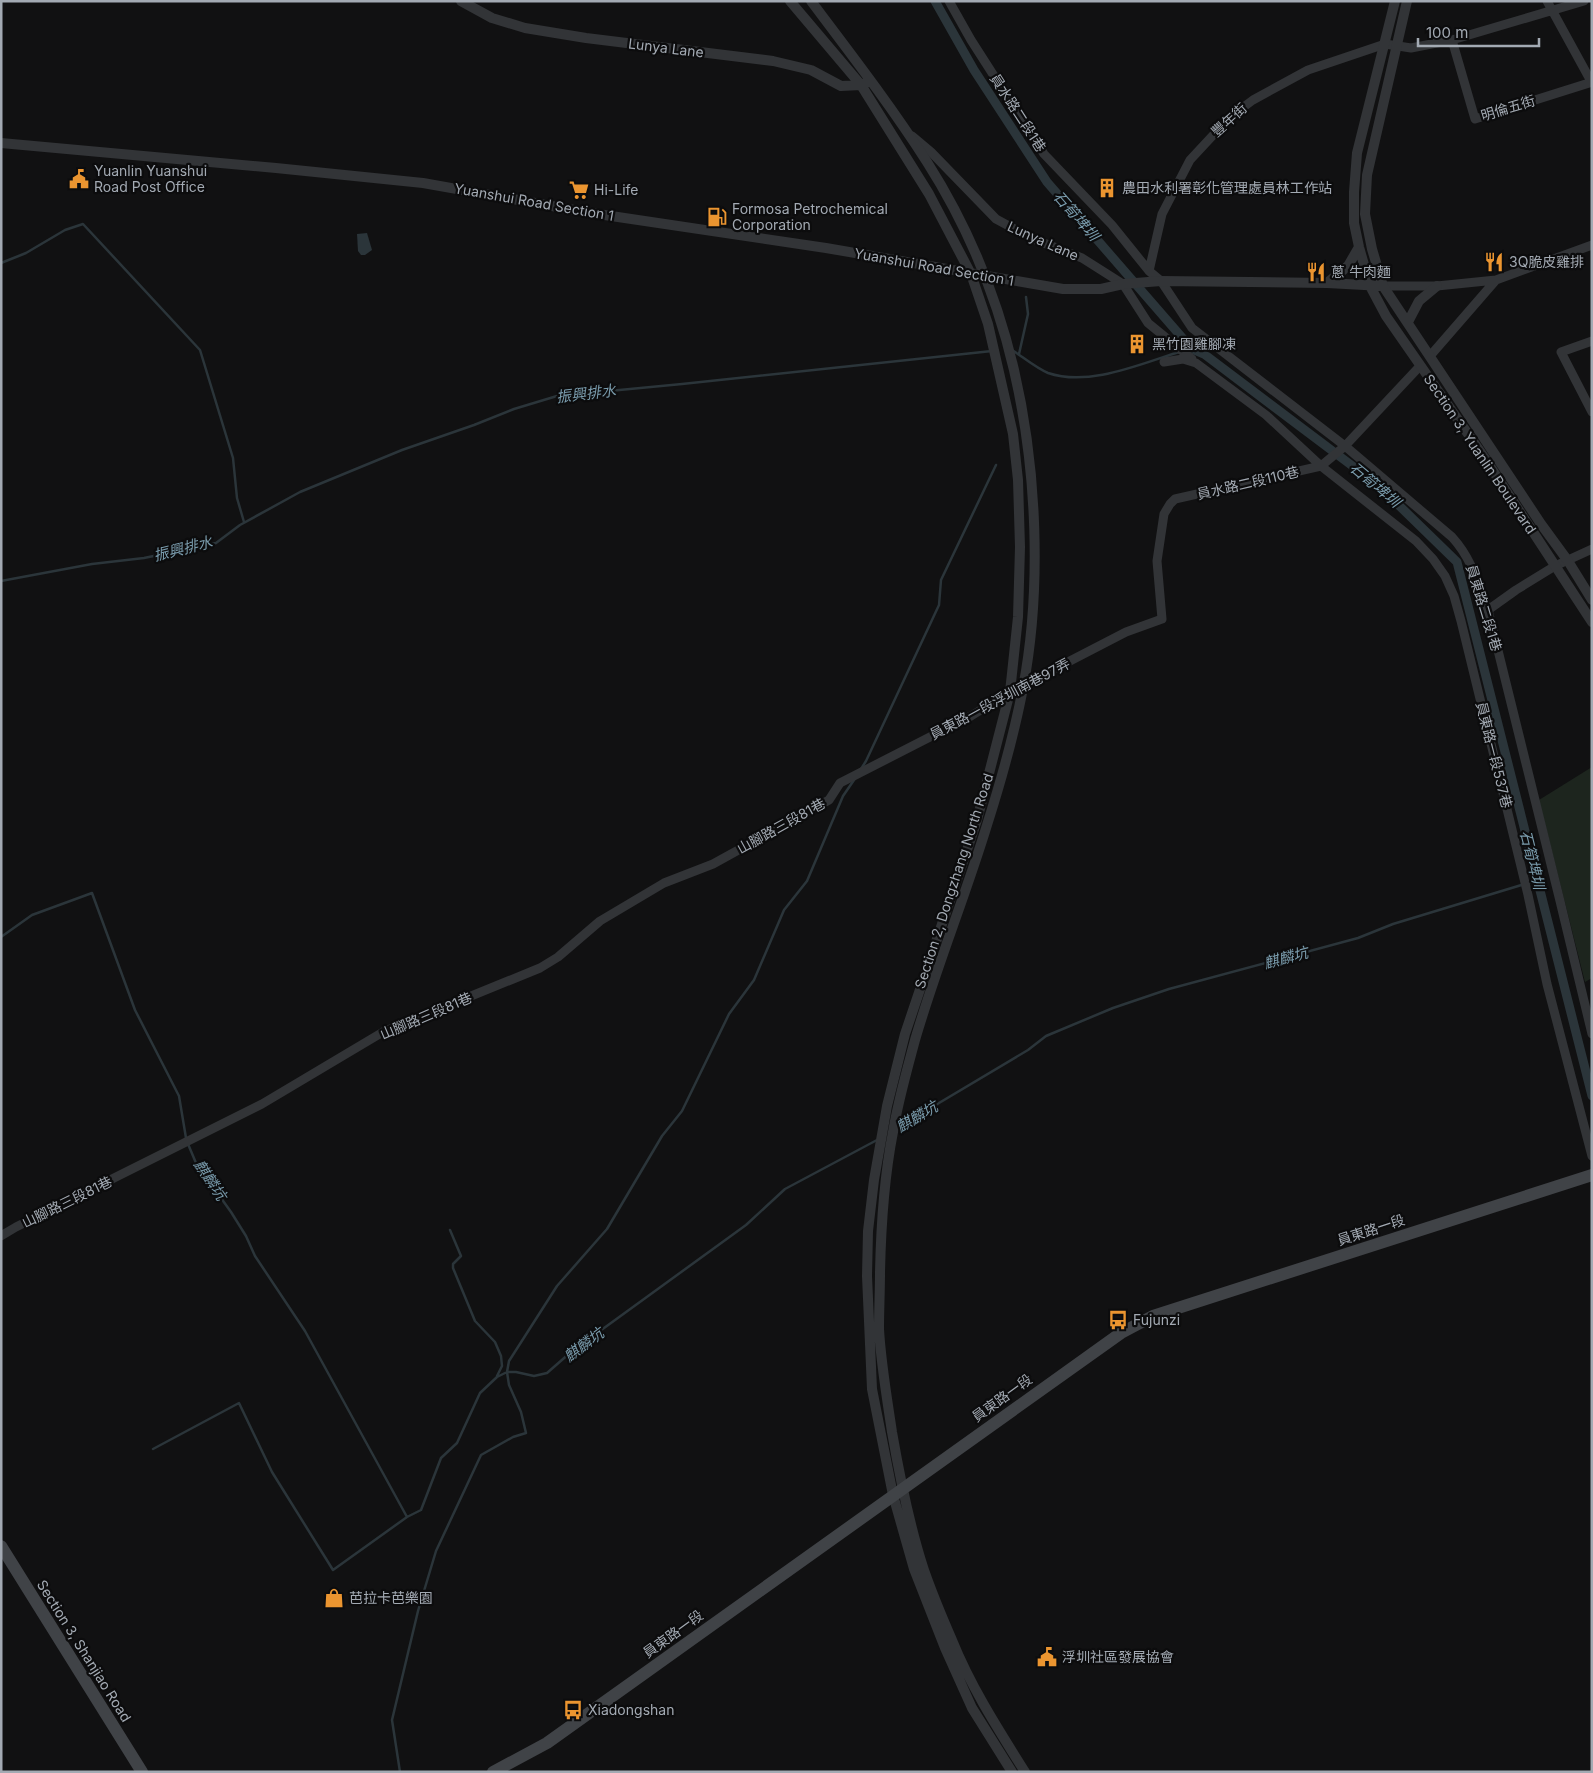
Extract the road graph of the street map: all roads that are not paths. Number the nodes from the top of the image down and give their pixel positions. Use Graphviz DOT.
graph roads {
  1 [pos="461,1"];
  2 [pos="790,1"];
  3 [pos="810,1"];
  4 [pos="949,1"];
  5 [pos="1395,1"];
  6 [pos="1407,1"];
  7 [pos="1547,1"];
  8 [pos="1584,1"];
  9 [pos="1552,11"];
  10 [pos="1452,40"];
  11 [pos="1385,44"];
  12 [pos="1397,46"];
  13 [pos="871,80"];
  14 [pos="1592,83"];
  15 [pos="861,85"];
  16 [pos="905,129"];
  17 [pos="1,143"];
  18 [pos="1592,245"];
  19 [pos="1359,247"];
  20 [pos="1150,271"];
  21 [pos="971,274"];
  22 [pos="985,276"];
  23 [pos="1496,280"];
  24 [pos="1161,282"];
  25 [pos="1327,283"];
  26 [pos="1123,284"];
  27 [pos="1370,286"];
  28 [pos="1383,286"];
  29 [pos="1437,286"];
  30 [pos="1408,322"];
  31 [pos="1592,341"];
  32 [pos="1430,356"];
  33 [pos="1164,362"];
  34 [pos="1196,362"];
  35 [pos="1420,366"];
  36 [pos="1592,412"];
  37 [pos="1345,446"];
  38 [pos="1321,466"];
  39 [pos="1592,550"];
  40 [pos="1568,561"];
  41 [pos="1555,566"];
  42 [pos="1592,600"];
  43 [pos="1488,610"];
  44 [pos="1162,619"];
  45 [pos="1592,622"];
  46 [pos="1024,685"];
  47 [pos="1010,692"];
  48 [pos="840,783"];
  49 [pos="1592,1034"];
  50 [pos="885,1136"];
  51 [pos="1592,1156"];
  52 [pos="1592,1175"];
  53 [pos="1,1236"];
  54 [pos="897,1492"];
  55 [pos="1,1546"];
  56 [pos="142,1772"];
  57 [pos="493,1772"];
  58 [pos="1012,1772"];
  59 [pos="1025,1772"];
  1 -- 15 [label="street, Lunya Lane"];
  2 -- 15 [label="street"];
  3 -- 13 [label="street"];
  4 -- 20 [label="street, 員水路二段1巷"];
  5 -- 11 [label="street, Section 3, Yuanlin Boulevard"];
  6 -- 12 [label="street, Section 3, Yuanlin Boulevard"];
  7 -- 9 [label="street"];
  8 -- 9 [label="street"];
  9 -- 10 [label="street"];
  9 -- 14 [label="street"];
  10 -- 12 [label="street"];
  10 -- 14 [label="street, 明倫五街"];
  11 -- 12 [label="street"];
  11 -- 19 [label="street, Section 3, Yuanlin Boulevard"];
  11 -- 20 [label="street, 豐年街"];
  12 -- 28 [label="street, Section 3, Yuanlin Boulevard"];
  13 -- 15 [label="street, Lunya Lane"];
  13 -- 16 [label="street"];
  15 -- 21 [label="street"];
  16 -- 22 [label="street"];
  16 -- 26 [label="street, Lunya Lane"];
  17 -- 21 [label="street, Yuanshui Road Section 1"];
  18 -- 23 [label="street"];
  19 -- 25 [label="street"];
  19 -- 27 [label="street, Section 3, Yuanlin Boulevard"];
  20 -- 24 [label="street, 員水路二段1巷"];
  21 -- 22 [label="street, Yuanshui Road Section 1"];
  21 -- 47 [label="street, Section 2, Dongzhang North Road"];
  22 -- 26 [label="street, Yuanshui Road Section 1"];
  22 -- 46 [label="street, Section 2, Dongzhang North Road"];
  23 -- 29 [label="street"];
  23 -- 32 [label="street"];
  24 -- 25 [label="street, Yuanshui Road Section 1"];
  24 -- 26 [label="street, Yuanshui Road Section 1"];
  24 -- 37 [label="street, 員東路二段1巷"];
  25 -- 27 [label="street, Yuanshui Road Section 1"];
  26 -- 34 [label="street, 員東路一段537巷"];
  27 -- 28 [label="street, Yuanshui Road Section 1"];
  27 -- 35 [label="street, Section 3, Yuanlin Boulevard"];
  28 -- 29 [label="street"];
  28 -- 30 [label="street, Section 3, Yuanlin Boulevard"];
  29 -- 30 [label="street"];
  30 -- 32 [label="street, Section 3, Yuanlin Boulevard"];
  31 -- 36 [label="street"];
  32 -- 40 [label="street, Section 3, Yuanlin Boulevard"];
  33 -- 34 [label="street"];
  34 -- 38 [label="street, 員東路一段537巷"];
  35 -- 37 [label="street"];
  35 -- 41 [label="street, Section 3, Yuanlin Boulevard"];
  37 -- 38 [label="street"];
  37 -- 43 [label="street, 員東路二段1巷"];
  38 -- 44 [label="street, 員水路二段110巷"];
  38 -- 51 [label="street, 員東路一段537巷"];
  39 -- 40 [label="street"];
  40 -- 41 [label="street"];
  40 -- 42 [label="street, Section 3, Yuanlin Boulevard"];
  41 -- 43 [label="street"];
  41 -- 45 [label="street, Section 3, Yuanlin Boulevard"];
  43 -- 49 [label="street, 員東路二段1巷"];
  44 -- 46 [label="street, 員東路一段浮圳南巷97弄"];
  46 -- 47 [label="street, 員東路一段浮圳南巷97弄"];
  46 -- 50 [label="street, Section 2, Dongzhang North Road"];
  47 -- 48 [label="street, 員東路一段浮圳南巷97弄"];
  47 -- 50 [label="street, Section 2, Dongzhang North Road"];
  48 -- 53 [label="street, 山腳路三段81巷"];
  50 -- 54 [label="street, Section 2, Dongzhang North Road"];
  52 -- 54 [label="main road, 員東路一段"];
  54 -- 57 [label="main road, 員東路一段"];
  54 -- 58 [label="street, Section 2, Dongzhang North Road"];
  54 -- 59 [label="street, Section 2, Dongzhang North Road"];
  55 -- 56 [label="main road, Section 3, Shanjiao Road"];
}
